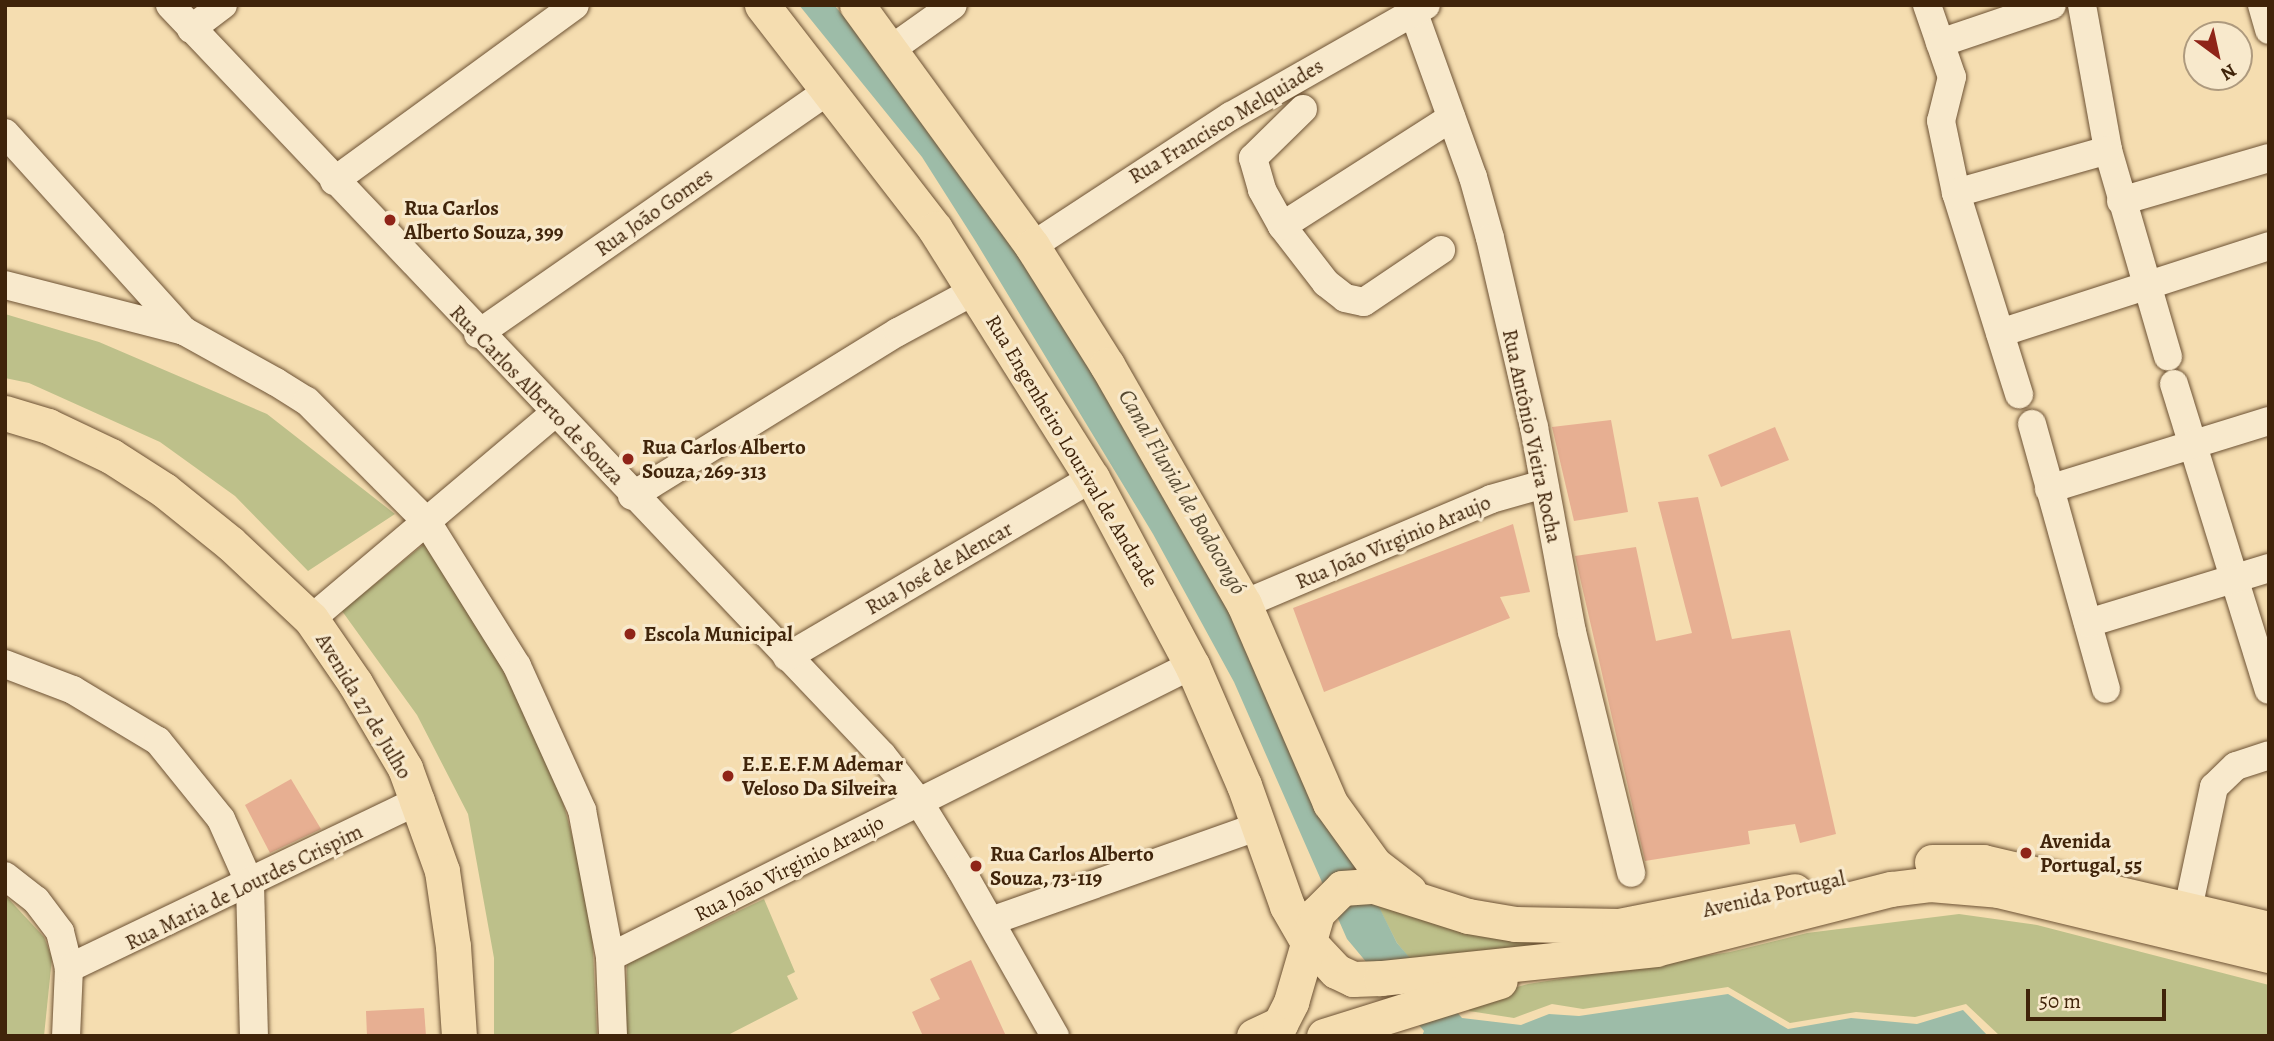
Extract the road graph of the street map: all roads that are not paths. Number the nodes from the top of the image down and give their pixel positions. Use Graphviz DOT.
graph roads {
  1 [pos="170,5"];
  2 [pos="223,5"];
  3 [pos="575,5"];
  4 [pos="762,5"];
  5 [pos="857,5"];
  6 [pos="953,5"];
  7 [pos="1927,5"];
  8 [pos="2052,5"];
  9 [pos="2082,5"];
  10 [pos="2262,5"];
  11 [pos="1416,7"];
  12 [pos="191,29"];
  13 [pos="2269,30"];
  14 [pos="1940,43"];
  15 [pos="891,50"];
  16 [pos="830,89"];
  17 [pos="1303,109"];
  18 [pos="1451,118"];
  19 [pos="5,133"];
  20 [pos="2108,150"];
  21 [pos="2269,158"];
  22 [pos="334,181"];
  23 [pos="1956,193"];
  24 [pos="2121,201"];
  25 [pos="1282,226"];
  26 [pos="1032,246"];
  27 [pos="2269,246"];
  28 [pos="1441,250"];
  29 [pos="5,285"];
  30 [pos="2149,287"];
  31 [pos="976,290"];
  32 [pos="184,331"];
  33 [pos="2000,333"];
  34 [pos="478,334"];
  35 [pos="2168,356"];
  36 [pos="2174,384"];
  37 [pos="2019,394"];
  38 [pos="5,413"];
  39 [pos="555,413"];
  40 [pos="2269,421"];
  41 [pos="2032,424"];
  42 [pos="2193,445"];
  43 [pos="1092,478"];
  44 [pos="1544,484"];
  45 [pos="2049,489"];
  46 [pos="632,496"];
  47 [pos="427,522"];
  48 [pos="2269,568"];
  49 [pos="2235,578"];
  50 [pos="1244,604"];
  51 [pos="311,620"];
  52 [pos="2088,623"];
  53 [pos="787,657"];
  54 [pos="5,664"];
  55 [pos="1192,665"];
  56 [pos="2106,689"];
  57 [pos="2269,690"];
  58 [pos="2269,755"];
  59 [pos="417,801"];
  60 [pos="919,802"];
  61 [pos="1260,826"];
  62 [pos="1631,873"];
  63 [pos="5,876"];
  64 [pos="250,884"];
  65 [pos="1417,897"];
  66 [pos="2188,909"];
  67 [pos="991,921"];
  68 [pos="2269,929"];
  69 [pos="1315,937"];
  70 [pos="2269,955"];
  71 [pos="610,957"];
  72 [pos="69,968"];
  73 [pos="1441,984"];
  74 [pos="1337,1031"];
  75 [pos="66,1036"];
  76 [pos="254,1036"];
  77 [pos="459,1036"];
  78 [pos="613,1036"];
  79 [pos="1055,1036"];
  80 [pos="1254,1036"];
  1 -- 12 [label="street, Rua Carlos Alberto de Souza"];
  2 -- 12 [label="street"];
  3 -- 22 [label="street"];
  4 -- 16 [label="main road, Rua Engenheiro Lourival de Andrade"];
  5 -- 15 [label="main road"];
  6 -- 15 [label="street"];
  7 -- 14 [label="street"];
  8 -- 14 [label="street"];
  9 -- 20 [label="street"];
  10 -- 13 [label="street"];
  11 -- 18 [label="street, Rua Antônio Vieira Rocha"];
  11 -- 26 [label="street, Rua Francisco Melquiades"];
  12 -- 22 [label="street, Rua Carlos Alberto de Souza"];
  14 -- 23 [label="street"];
  15 -- 26 [label="main road"];
  16 -- 31 [label="main road, Rua Engenheiro Lourival de Andrade"];
  16 -- 34 [label="street, Rua João Gomes"];
  17 -- 25 [label="street"];
  18 -- 25 [label="street"];
  18 -- 44 [label="street, Rua Antônio Vieira Rocha"];
  19 -- 32 [label="street"];
  20 -- 23 [label="street"];
  20 -- 24 [label="street"];
  21 -- 24 [label="street"];
  22 -- 34 [label="street, Rua Carlos Alberto de Souza"];
  23 -- 33 [label="street"];
  24 -- 30 [label="street"];
  25 -- 28 [label="street"];
  26 -- 50 [label="main road"];
  27 -- 30 [label="street"];
  29 -- 32 [label="street"];
  30 -- 33 [label="street"];
  30 -- 35 [label="street"];
  31 -- 43 [label="main road, Rua Engenheiro Lourival de Andrade"];
  31 -- 46 [label="street"];
  32 -- 47 [label="street"];
  33 -- 37 [label="street"];
  34 -- 39 [label="street, Rua Carlos Alberto de Souza"];
  36 -- 42 [label="street"];
  38 -- 51 [label="main road, Avenida 27 de Julho"];
  39 -- 46 [label="street, Rua Carlos Alberto de Souza"];
  39 -- 47 [label="street"];
  40 -- 42 [label="street"];
  41 -- 45 [label="street"];
  42 -- 45 [label="street"];
  42 -- 49 [label="street"];
  43 -- 53 [label="street, Rua José de Alencar"];
  43 -- 55 [label="main road, Rua Engenheiro Lourival de Andrade"];
  44 -- 50 [label="street, Rua João Virginio Araujo"];
  44 -- 62 [label="street, Rua Antônio Vieira Rocha"];
  45 -- 52 [label="street"];
  46 -- 53 [label="street, Rua Carlos Alberto de Souza"];
  47 -- 51 [label="street"];
  47 -- 71 [label="street"];
  48 -- 49 [label="street"];
  49 -- 52 [label="street"];
  49 -- 57 [label="street"];
  50 -- 65 [label="main road"];
  51 -- 59 [label="main road, Avenida 27 de Julho"];
  52 -- 56 [label="street"];
  53 -- 60 [label="street, Rua Carlos Alberto de Souza"];
  54 -- 64 [label="street"];
  55 -- 60 [label="street, Rua João Virginio Araujo"];
  55 -- 61 [label="main road, Rua Engenheiro Lourival de Andrade"];
  58 -- 66 [label="street"];
  59 -- 64 [label="street, Rua Maria de Lourdes Crispim"];
  59 -- 77 [label="main road, Avenida 27 de Julho"];
  60 -- 67 [label="street, Rua Carlos Alberto de Souza"];
  60 -- 71 [label="street, Rua João Virginio Araujo"];
  61 -- 67 [label="street"];
  61 -- 69 [label="main road, Rua Engenheiro Lourival de Andrade"];
  63 -- 72 [label="street"];
  64 -- 72 [label="street, Rua Maria de Lourdes Crispim"];
  64 -- 76 [label="street"];
  65 -- 66 [label="main road, Avenida Portugal"];
  65 -- 69 [label="main road, Avenida Portugal"];
  66 -- 68 [label="main road, Avenida Portugal"];
  67 -- 79 [label="street, Rua Carlos Alberto de Souza"];
  69 -- 73 [label="main road, Avenida Portugal"];
  69 -- 80 [label="main road"];
  70 -- 73 [label="main road, Avenida Portugal"];
  71 -- 78 [label="street"];
  72 -- 75 [label="street"];
  73 -- 74 [label="main road, Avenida Portugal"];
}
